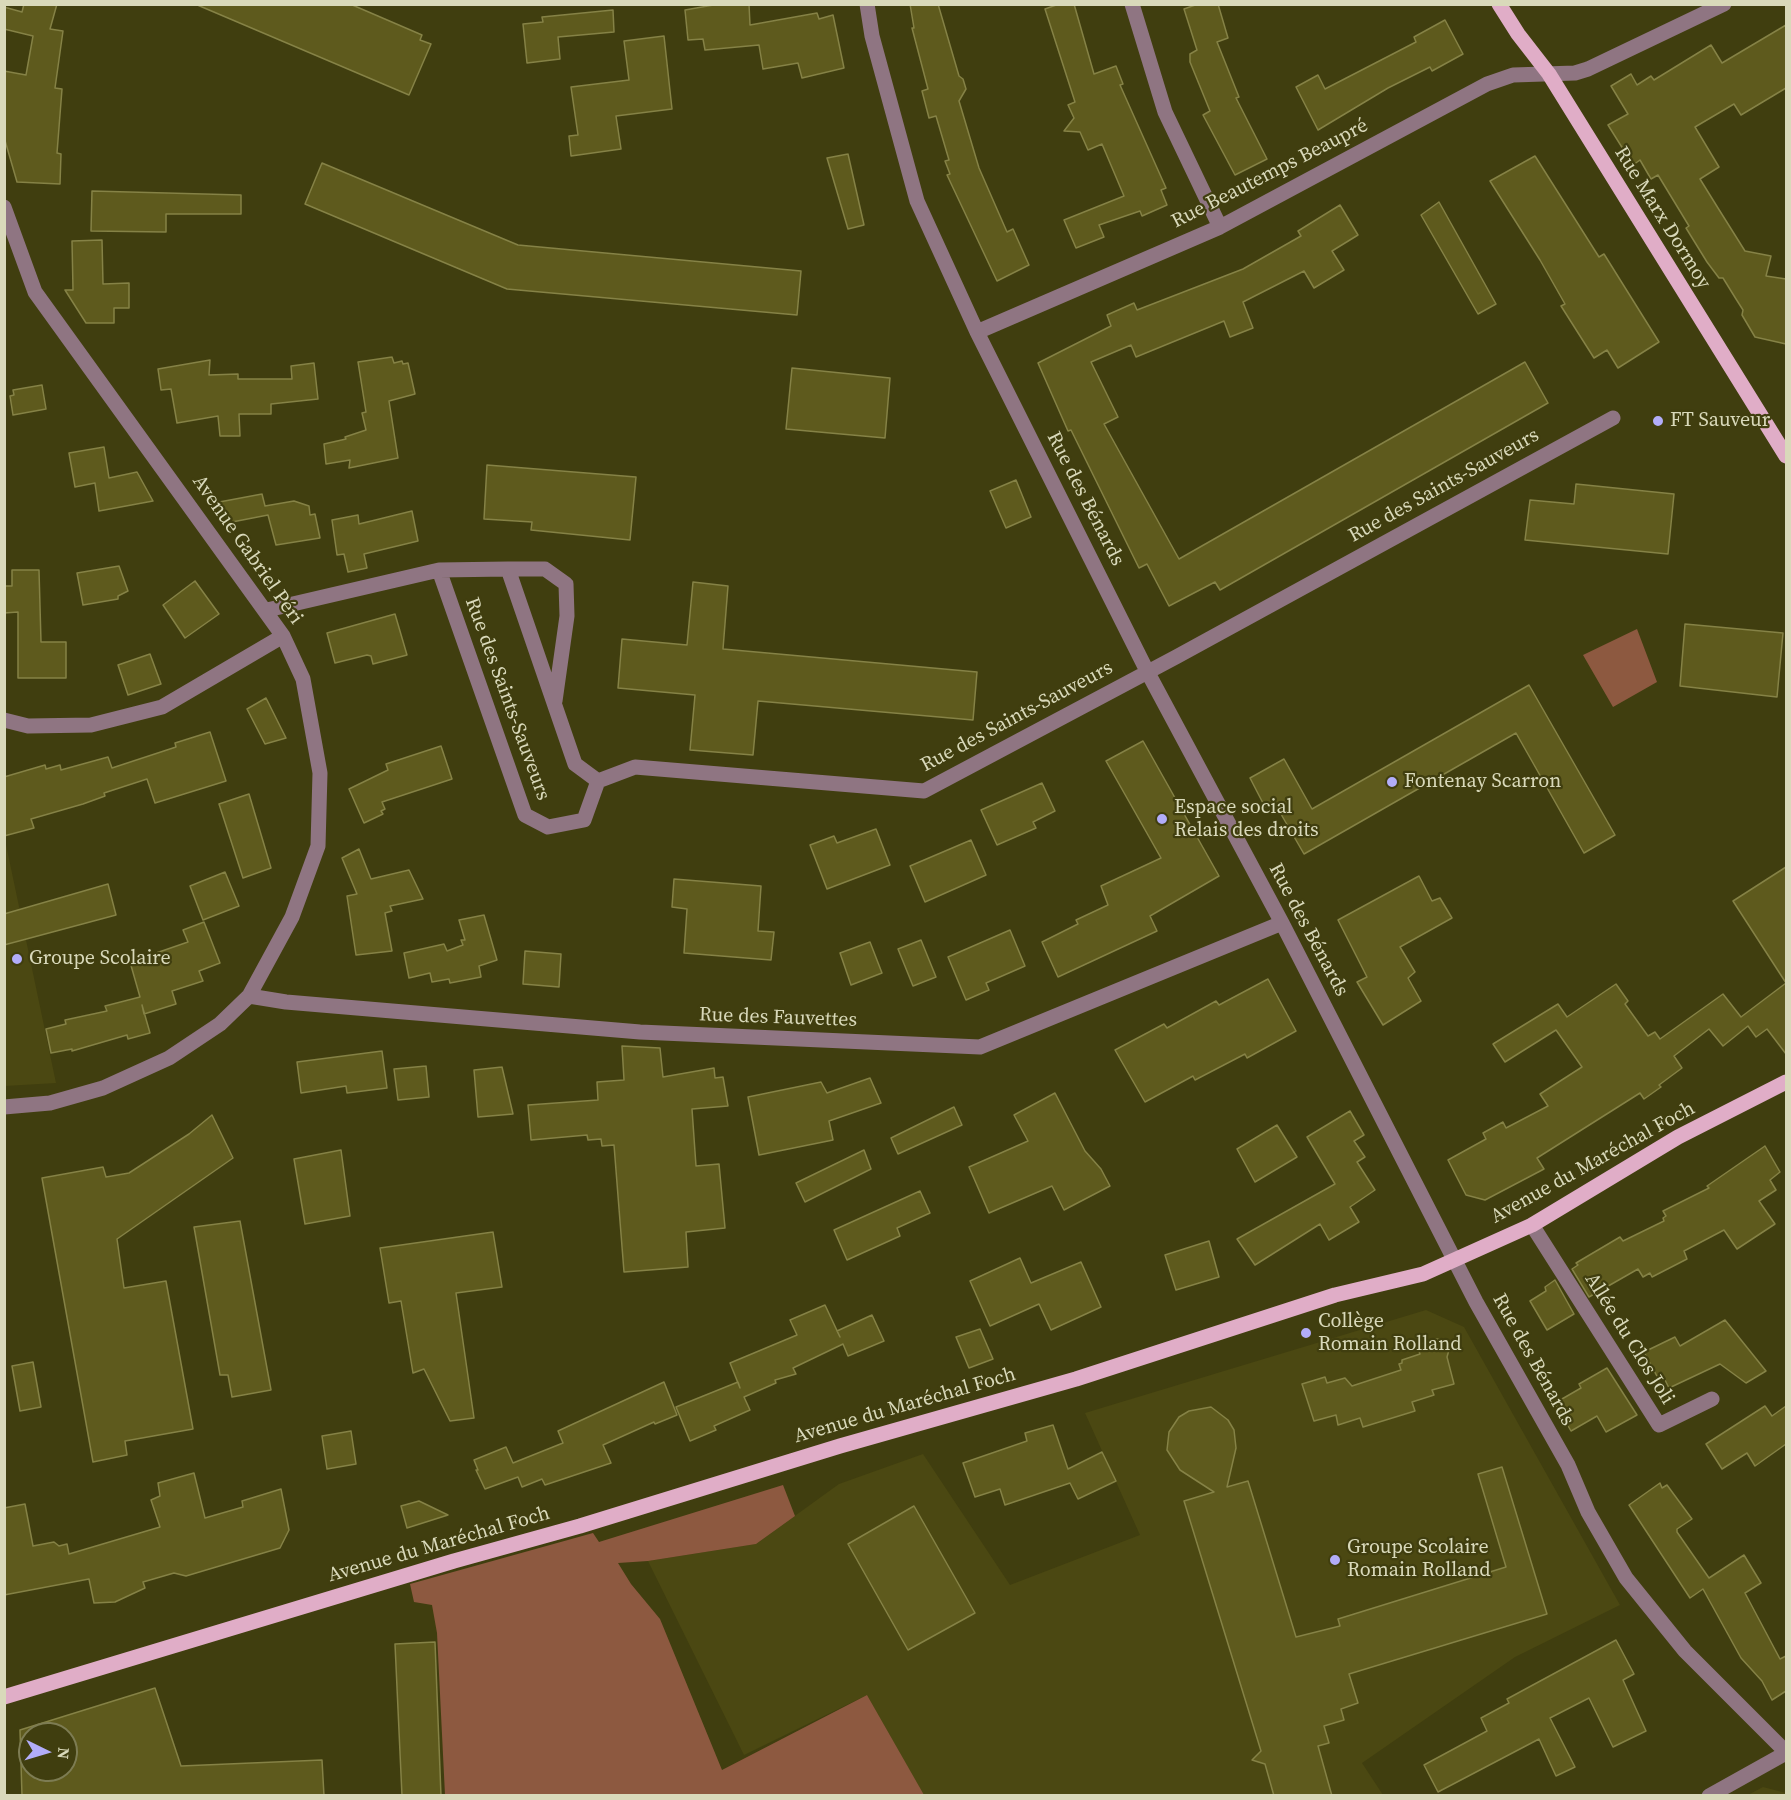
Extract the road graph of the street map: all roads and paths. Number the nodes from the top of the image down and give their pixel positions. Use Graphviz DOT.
graph roads {
  1 [pos="867,4"];
  2 [pos="1132,4"];
  3 [pos="1499,4"];
  4 [pos="1724,4"];
  5 [pos="1549,74"];
  6 [pos="4,207"];
  7 [pos="1220,227"];
  8 [pos="977,332"];
  9 [pos="1613,418"];
  10 [pos="1786,456"];
  11 [pos="508,569"];
  12 [pos="439,570"];
  13 [pos="267,610"];
  14 [pos="283,636"];
  15 [pos="1147,671"];
  16 [pos="554,704"];
  17 [pos="4,720"];
  18 [pos="598,781"];
  19 [pos="1282,923"];
  20 [pos="249,996"];
  21 [pos="1786,1082"];
  22 [pos="4,1107"];
  23 [pos="1532,1225"];
  24 [pos="1455,1260"];
  25 [pos="1712,1399"];
  26 [pos="4,1697"];
  27 [pos="1786,1753"];
  28 [pos="1709,1796"];
  1 -- 8 [label="street, Rue des Bénards"];
  2 -- 7 [label="street"];
  3 -- 5 [label="main road, Rue Marx Dormoy"];
  4 -- 5 [label="street, Rue Beautemps Beaupré"];
  5 -- 7 [label="street, Rue Beautemps Beaupré"];
  5 -- 10 [label="main road, Rue Marx Dormoy"];
  6 -- 13 [label="street, Avenue Gabriel Péri"];
  7 -- 8 [label="street, Rue Beautemps Beaupré"];
  8 -- 15 [label="street, Rue des Bénards"];
  9 -- 15 [label="street, Rue des Saints-Sauveurs"];
  11 -- 12 [label="street"];
  11 -- 16 [label="street"];
  11 -- 16 [label="street"];
  12 -- 13 [label="street"];
  12 -- 18 [label="street, Rue des Saints-Sauveurs"];
  13 -- 14 [label="street, Avenue Gabriel Péri"];
  14 -- 17 [label="street"];
  14 -- 20 [label="street, Avenue Gabriel Péri"];
  15 -- 18 [label="street, Rue des Saints-Sauveurs"];
  15 -- 19 [label="street, Rue des Bénards"];
  16 -- 18 [label="street"];
  19 -- 20 [label="street, Rue des Fauvettes"];
  19 -- 24 [label="street, Rue des Bénards"];
  20 -- 22 [label="street, Avenue Gabriel Péri"];
  21 -- 23 [label="main road, Avenue du Maréchal Foch"];
  23 -- 24 [label="main road, Avenue du Maréchal Foch"];
  23 -- 25 [label="street, Allée du Clos Joli"];
  24 -- 26 [label="main road, Avenue du Maréchal Foch"];
  24 -- 27 [label="street, Rue des Bénards"];
  27 -- 28 [label="street"];
}
